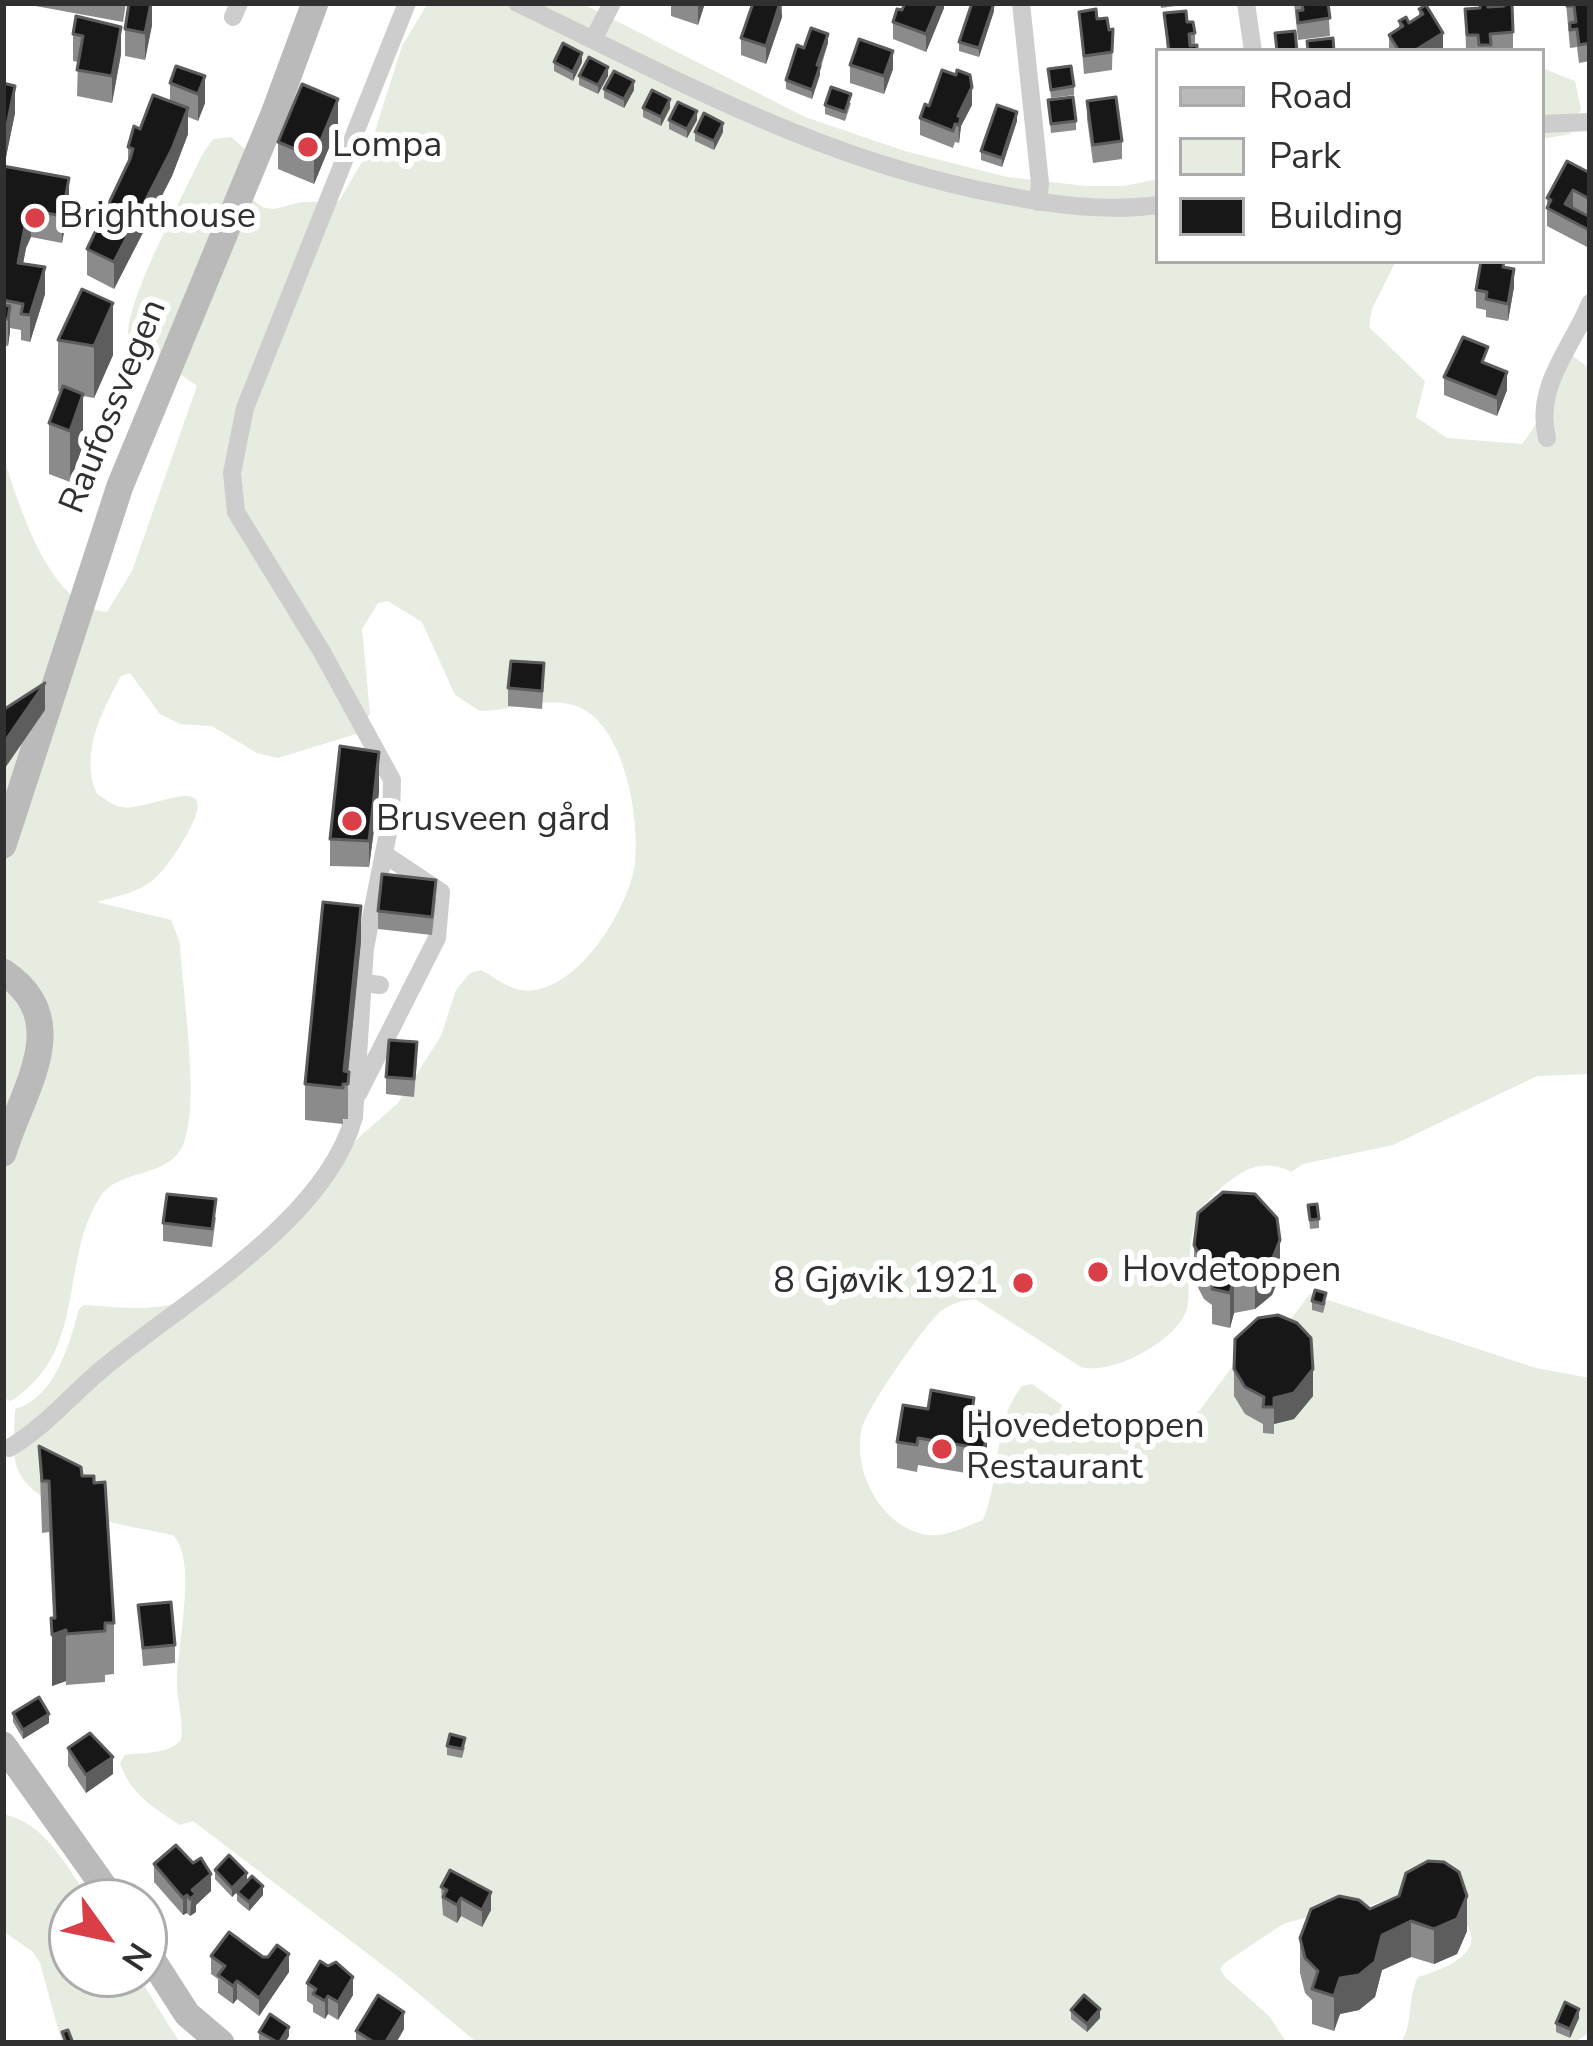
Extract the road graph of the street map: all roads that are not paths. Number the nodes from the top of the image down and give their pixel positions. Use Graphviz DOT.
graph roads {
  1 [pos="315,3"];
  2 [pos="407,3"];
  3 [pos="517,3"];
  4 [pos="612,3"];
  5 [pos="1021,3"];
  6 [pos="1246,3"];
  7 [pos="593,40"];
  8 [pos="1252,48"];
  9 [pos="1590,122"];
  10 [pos="1545,124"];
  11 [pos="1038,202"];
  12 [pos="1155,205"];
  13 [pos="1590,303"];
  14 [pos="1547,438"];
  15 [pos="3,845"];
  16 [pos="384,854"];
  17 [pos="3,972"];
  18 [pos="357,982"];
  19 [pos="412,990"];
  20 [pos="358,1094"];
  21 [pos="3,1153"];
  22 [pos="9,1448"];
  23 [pos="3,1745"];
  24 [pos="98,1878"];
  25 [pos="168,1984"];
  26 [pos="220,2043"];
  1 -- 15 [label="main road, Raufossvegen"];
  2 -- 16 [label="street"];
  3 -- 7 [label="street"];
  4 -- 7 [label="street"];
  5 -- 11 [label="street"];
  6 -- 8 [label="street"];
  7 -- 11 [label="street"];
  9 -- 10 [label="street"];
  11 -- 12 [label="street"];
  13 -- 14 [label="street"];
  16 -- 19 [label="street"];
  16 -- 20 [label="street"];
  17 -- 21 [label="main road"];
  18 -- 19 [label="street, bridge"];
  19 -- 20 [label="street"];
  20 -- 22 [label="street"];
  23 -- 24 [label="main road"];
  25 -- 26 [label="main road"];
}
